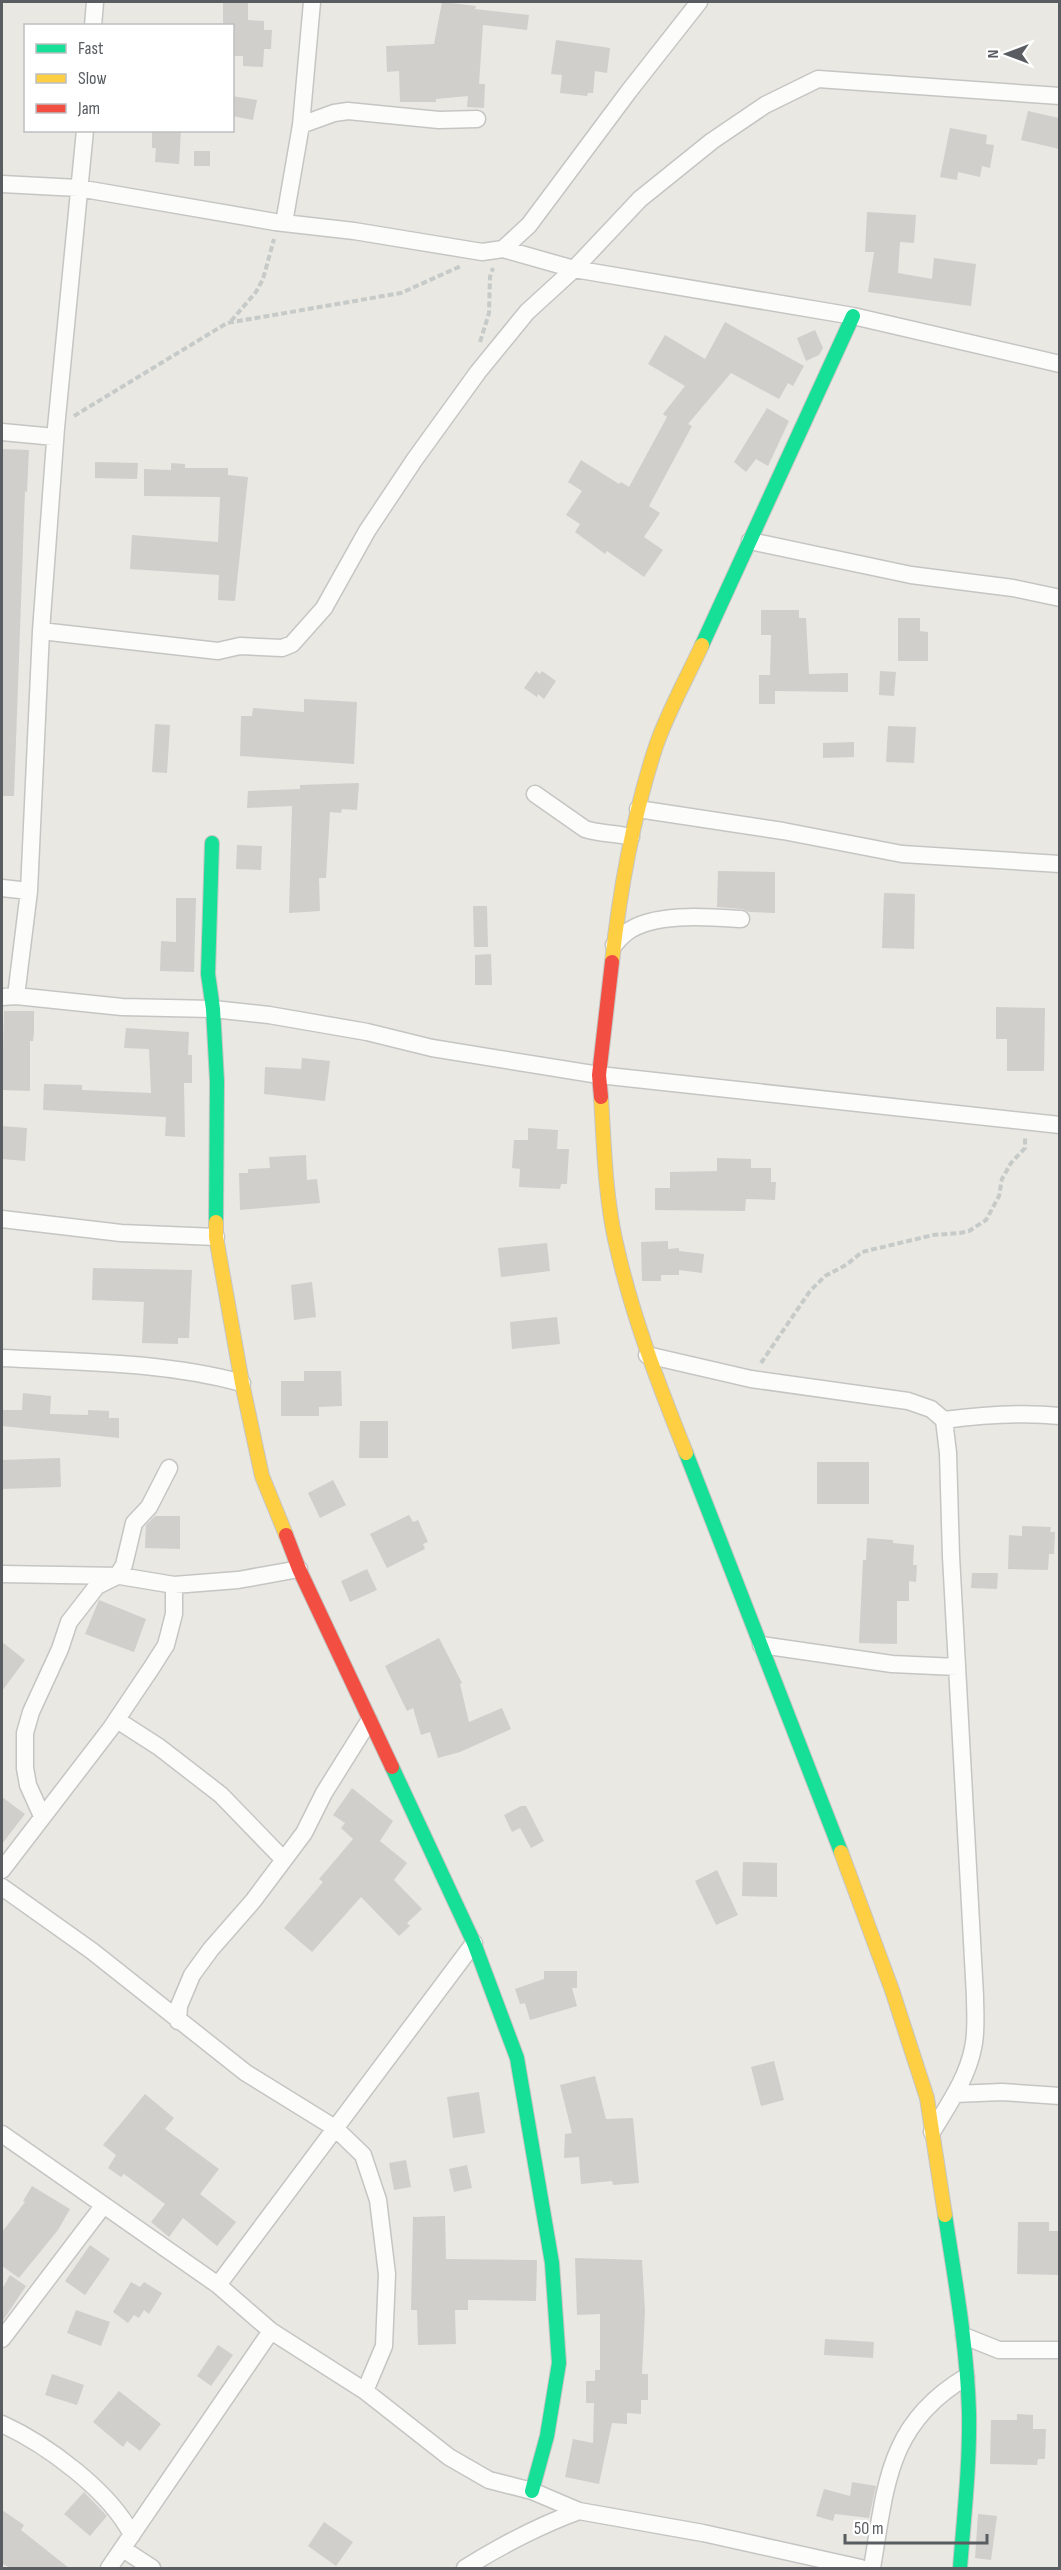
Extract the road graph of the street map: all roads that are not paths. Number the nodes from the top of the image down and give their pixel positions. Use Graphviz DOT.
graph roads {
  1 [pos="95,2"];
  2 [pos="312,2"];
  3 [pos="699,2"];
  4 [pos="93,24"];
  5 [pos="1059,96"];
  6 [pos="477,119"];
  7 [pos="301,125"];
  8 [pos="85,132"];
  9 [pos="2,184"];
  10 [pos="78,188"];
  11 [pos="279,222"];
  12 [pos="502,249"];
  13 [pos="574,269"];
  14 [pos="853,316"];
  15 [pos="1059,364"];
  16 [pos="2,432"];
  17 [pos="56,432"];
  18 [pos="750,541"];
  19 [pos="1059,598"];
  20 [pos="41,631"];
  21 [pos="535,794"];
  22 [pos="638,809"];
  23 [pos="631,837"];
  24 [pos="212,843"];
  25 [pos="1059,864"];
  26 [pos="2,888"];
  27 [pos="29,891"];
  28 [pos="741,919"];
  29 [pos="614,945"];
  30 [pos="9,997"];
  31 [pos="213,1009"];
  32 [pos="599,1075"];
  33 [pos="1059,1125"];
  34 [pos="2,1220"];
  35 [pos="216,1237"];
  36 [pos="647,1355"];
  37 [pos="2,1358"];
  38 [pos="242,1383"];
  39 [pos="1059,1416"];
  40 [pos="944,1420"];
  41 [pos="170,1468"];
  42 [pos="299,1569"];
  43 [pos="2,1574"];
  44 [pos="117,1576"];
  45 [pos="174,1585"];
  46 [pos="761,1645"];
  47 [pos="957,1667"];
  48 [pos="117,1720"];
  49 [pos="369,1720"];
  50 [pos="42,1816"];
  51 [pos="284,1860"];
  52 [pos="2,1870"];
  53 [pos="2,1887"];
  54 [pos="474,1943"];
  55 [pos="178,2021"];
  56 [pos="955,2094"];
  57 [pos="1059,2096"];
  58 [pos="334,2127"];
  59 [pos="932,2132"];
  60 [pos="2,2134"];
  61 [pos="104,2206"];
  62 [pos="218,2285"];
  63 [pos="271,2331"];
  64 [pos="964,2336"];
  65 [pos="2,2339"];
  66 [pos="1059,2350"];
  67 [pos="966,2377"];
  68 [pos="365,2391"];
  69 [pos="2,2424"];
  70 [pos="532,2491"];
  71 [pos="579,2511"];
  72 [pos="127,2542"];
  73 [pos="109,2568"];
  74 [pos="152,2568"];
  75 [pos="465,2568"];
  76 [pos="861,2568"];
  77 [pos="872,2568"];
  78 [pos="960,2568"];
  1 -- 4 [label="street"];
  2 -- 7 [label="street"];
  3 -- 12 [label="street"];
  5 -- 13 [label="street"];
  6 -- 7 [label="street"];
  7 -- 11 [label="street"];
  8 -- 10 [label="street"];
  9 -- 10 [label="street"];
  10 -- 11 [label="street"];
  10 -- 17 [label="street"];
  11 -- 12 [label="street"];
  12 -- 13 [label="street"];
  13 -- 14 [label="street"];
  13 -- 20 [label="street"];
  14 -- 15 [label="street"];
  14 -- 18 [label="street"];
  16 -- 17 [label="street"];
  17 -- 20 [label="street"];
  18 -- 19 [label="street"];
  18 -- 22 [label="street"];
  20 -- 27 [label="street"];
  21 -- 23 [label="street"];
  22 -- 23 [label="street"];
  22 -- 25 [label="street"];
  23 -- 29 [label="street"];
  24 -- 31 [label="street"];
  26 -- 27 [label="street"];
  27 -- 30 [label="street"];
  28 -- 29 [label="street"];
  29 -- 32 [label="street"];
  30 -- 31 [label="street"];
  31 -- 32 [label="street"];
  31 -- 35 [label="street"];
  32 -- 33 [label="street"];
  32 -- 36 [label="street"];
  34 -- 35 [label="street"];
  35 -- 38 [label="street"];
  36 -- 40 [label="street"];
  36 -- 46 [label="street"];
  37 -- 38 [label="street"];
  38 -- 42 [label="street"];
  39 -- 40 [label="street"];
  40 -- 47 [label="street"];
  41 -- 44 [label="street"];
  42 -- 45 [label="street"];
  42 -- 49 [label="street"];
  43 -- 44 [label="street"];
  44 -- 45 [label="street"];
  44 -- 50 [label="street"];
  45 -- 48 [label="street"];
  46 -- 47 [label="street"];
  46 -- 59 [label="street"];
  47 -- 56 [label="street"];
  48 -- 50 [label="street"];
  48 -- 51 [label="street"];
  49 -- 51 [label="street"];
  49 -- 54 [label="street"];
  50 -- 52 [label="street"];
  51 -- 55 [label="street"];
  53 -- 55 [label="street"];
  54 -- 58 [label="street"];
  54 -- 70 [label="street"];
  55 -- 58 [label="street"];
  56 -- 57 [label="street"];
  56 -- 59 [label="street"];
  58 -- 62 [label="street"];
  58 -- 68 [label="street"];
  59 -- 64 [label="street"];
  60 -- 61 [label="street"];
  61 -- 62 [label="street"];
  61 -- 65 [label="street"];
  62 -- 63 [label="street"];
  63 -- 68 [label="street"];
  63 -- 72 [label="street"];
  64 -- 66 [label="street"];
  64 -- 67 [label="street"];
  67 -- 77 [label="street"];
  67 -- 78 [label="street"];
  68 -- 70 [label="street"];
  69 -- 72 [label="street"];
  70 -- 71 [label="street"];
  71 -- 75 [label="street"];
  71 -- 76 [label="street"];
  72 -- 73 [label="street"];
  72 -- 74 [label="street"];
}
